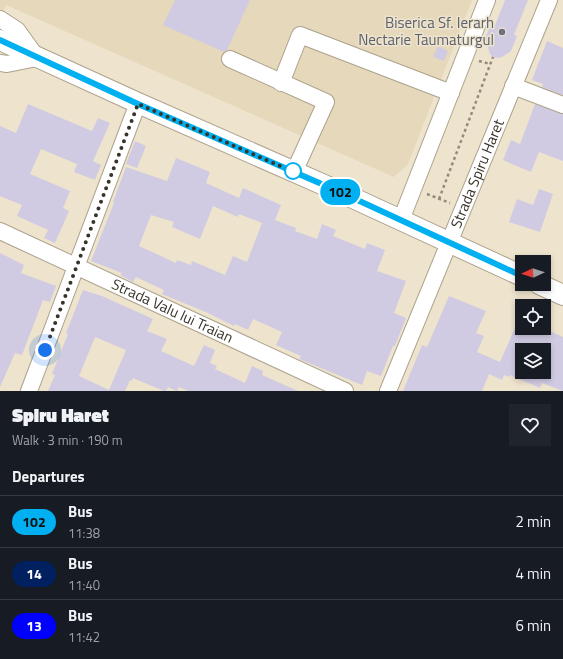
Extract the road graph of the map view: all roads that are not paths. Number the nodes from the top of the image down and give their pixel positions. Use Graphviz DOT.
graph roads {
  1 [pos="487,0"];
  2 [pos="549,0"];
  3 [pos="0,19"];
  4 [pos="0,40"];
  5 [pos="37,58"];
  6 [pos="230,59"];
  7 [pos="0,63"];
  8 [pos="281,82"];
  9 [pos="513,86"];
  10 [pos="451,93"];
  11 [pos="138,104"];
  12 [pos="563,106"];
  13 [pos="294,172"];
  14 [pos="402,220"];
  15 [pos="0,231"];
  16 [pos="449,242"];
  17 [pos="77,267"];
  18 [pos="515,273"];
  19 [pos="551,290"];
  20 [pos="563,295"];
  21 [pos="29,391"];
  22 [pos="345,391"];
  23 [pos="388,391"];
  1 -- 10 [label="street"];
  2 -- 9 [label="street, Strada Spiru Haret"];
  3 -- 5 [label="street"];
  4 -- 5 [label="main road"];
  5 -- 7 [label="street"];
  5 -- 11 [label="main road"];
  6 -- 8 [label="street"];
  8 -- 10 [label="street"];
  8 -- 13 [label="street"];
  9 -- 12 [label="street"];
  9 -- 16 [label="street, Strada Spiru Haret"];
  10 -- 14 [label="street"];
  11 -- 13 [label="main road"];
  11 -- 17 [label="street"];
  13 -- 14 [label="main road"];
  14 -- 16 [label="main road"];
  15 -- 17 [label="street, Strada Valu lui Traian"];
  16 -- 18 [label="main road"];
  16 -- 23 [label="street, Strada Spiru Haret"];
  17 -- 21 [label="street"];
  17 -- 22 [label="street, Strada Valu lui Traian"];
  19 -- 20 [label="main road"];
}
